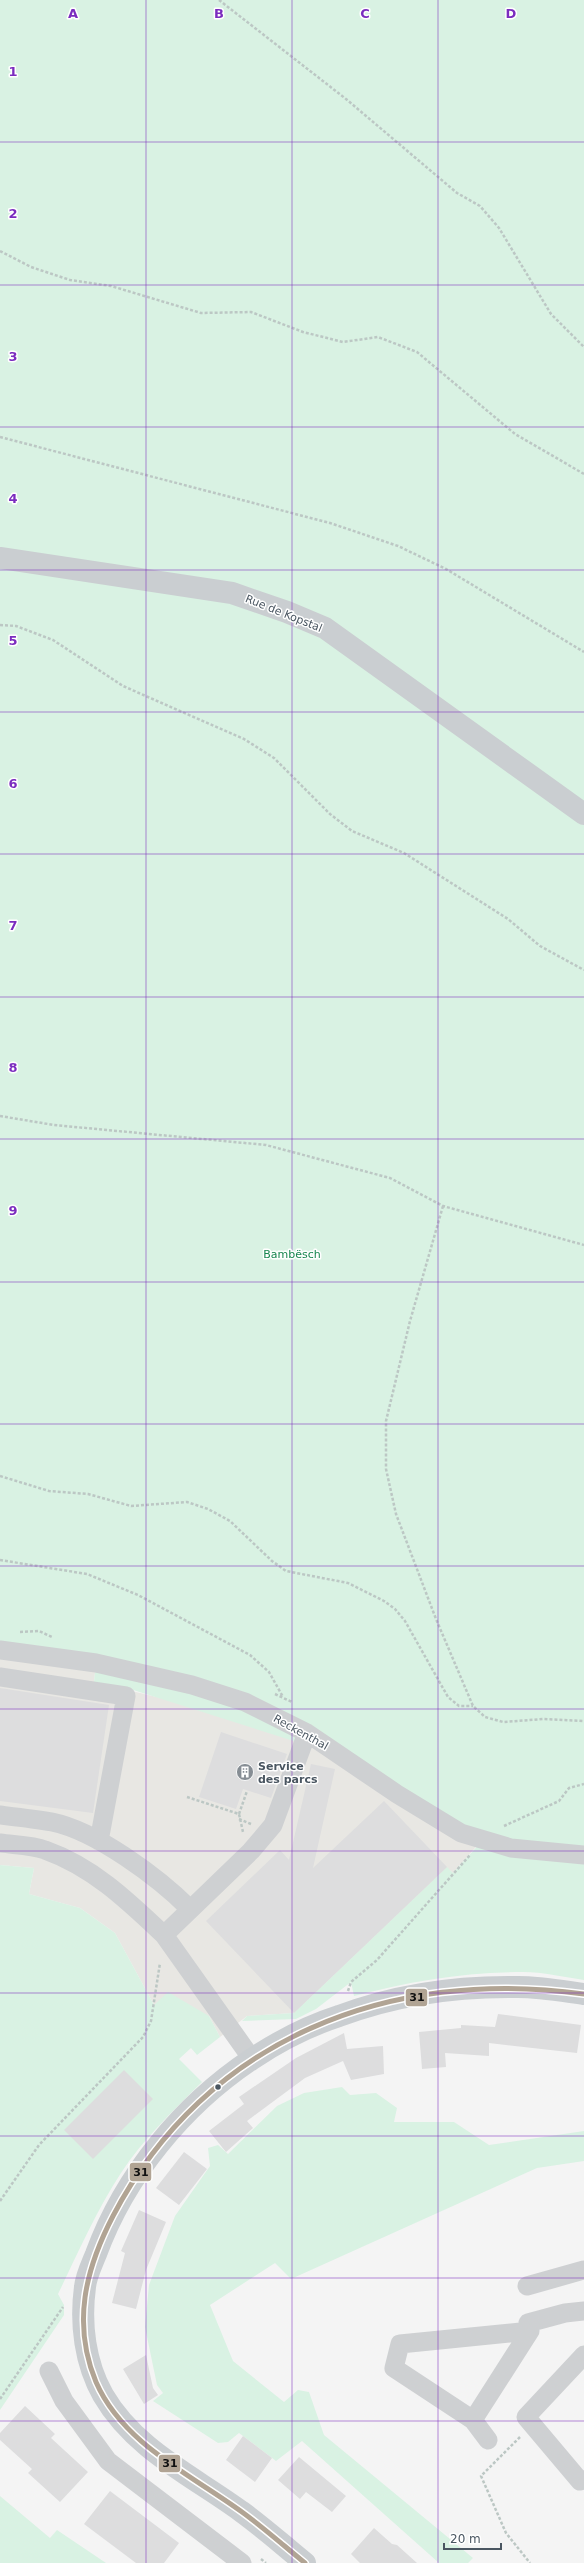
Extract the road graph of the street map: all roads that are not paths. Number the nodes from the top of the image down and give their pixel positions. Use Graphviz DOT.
graph roads {
  1 [pos="0,558"];
  2 [pos="584,814"];
  3 [pos="0,1650"];
  4 [pos="54,1657"];
  5 [pos="0,1677"];
  6 [pos="51,1684"];
  7 [pos="307,1733"];
  8 [pos="0,1815"];
  9 [pos="99,1841"];
  10 [pos="0,1843"];
  11 [pos="584,1855"];
  12 [pos="190,1909"];
  13 [pos="164,1935"];
  14 [pos="584,1994"];
  15 [pos="252,2059"];
  16 [pos="584,2270"];
  17 [pos="527,2286"];
  18 [pos="584,2311"];
  19 [pos="529,2327"];
  20 [pos="584,2355"];
  21 [pos="49,2371"];
  22 [pos="473,2420"];
  23 [pos="488,2440"];
  24 [pos="584,2480"];
  25 [pos="242,2563"];
  26 [pos="305,2563"];
  1 -- 2 [label="main road, Rue de Kopstal"];
  3 -- 4 [label="street, Reckenthal"];
  4 -- 6 [label="street"];
  4 -- 7 [label="street, Reckenthal"];
  5 -- 6 [label="street"];
  6 -- 9 [label="street"];
  7 -- 11 [label="street, Reckenthal"];
  7 -- 12 [label="street"];
  8 -- 9 [label="street"];
  9 -- 12 [label="street"];
  10 -- 13 [label="street"];
  12 -- 13 [label="street"];
  13 -- 15 [label="street"];
  14 -- 15 [label="main road"];
  15 -- 26 [label="main road"];
  16 -- 17 [label="street"];
  18 -- 19 [label="street"];
  19 -- 22 [label="street"];
  19 -- 22 [label="street"];
  20 -- 24 [label="street"];
  21 -- 25 [label="street"];
  22 -- 23 [label="street"];
}
